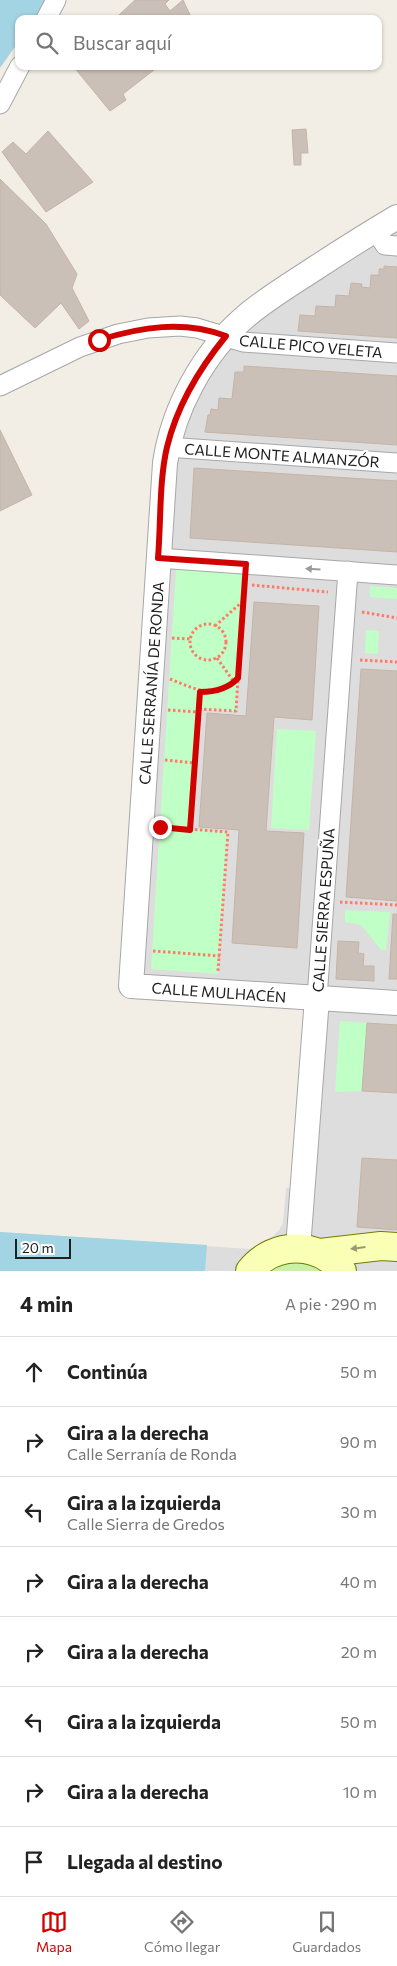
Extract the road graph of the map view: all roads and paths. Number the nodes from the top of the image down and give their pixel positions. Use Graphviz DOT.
graph roads {
  1 [pos="56,0"];
  2 [pos="48,15"];
  3 [pos="18,70"];
  4 [pos="0,104"];
  5 [pos="397,217"];
  6 [pos="375,230"];
  7 [pos="397,246"];
  8 [pos="226,336"];
  9 [pos="397,354"];
  10 [pos="0,386"];
  11 [pos="167,448"];
  12 [pos="397,463"];
  13 [pos="158,558"];
  14 [pos="246,564"];
  15 [pos="348,572"];
  16 [pos="397,575"];
  17 [pos="243,602"];
  18 [pos="215,626"];
  19 [pos="172,638"];
  20 [pos="191,639"];
  21 [pos="217,658"];
  22 [pos="391,662"];
  23 [pos="397,662"];
  24 [pos="169,678"];
  25 [pos="238,678"];
  26 [pos="234,682"];
  27 [pos="200,692"];
  28 [pos="167,710"];
  29 [pos="199,711"];
  30 [pos="164,760"];
  31 [pos="195,763"];
  32 [pos="160,827"];
  33 [pos="190,830"];
  34 [pos="339,902"];
  35 [pos="397,905"];
  36 [pos="152,951"];
  37 [pos="220,956"];
  38 [pos="218,974"];
  39 [pos="131,986"];
  40 [pos="316,998"];
  41 [pos="397,1003"];
  42 [pos="397,1247"];
  43 [pos="309,1250"];
  44 [pos="250,1271"];
  45 [pos="342,1271"];
  1 -- 2 [label="street"];
  3 -- 4 [label="street"];
  5 -- 6 [label="street, CALLE SERRANÍA DE RONDA"];
  6 -- 7 [label="street"];
  6 -- 8 [label="street, CALLE SERRANÍA DE RONDA"];
  8 -- 9 [label="street, CALLE PICO VELETA"];
  8 -- 10 [label="street, CALLE PICO VELETA"];
  8 -- 11 [label="street, CALLE SERRANÍA DE RONDA"];
  11 -- 12 [label="street, CALLE MONTE ALMANZÓR"];
  11 -- 13 [label="street, CALLE SERRANÍA DE RONDA"];
  13 -- 14 [label="street"];
  13 -- 39 [label="street, CALLE SERRANÍA DE RONDA"];
  15 -- 14 [label="street, one-way"];
  14 -- 17 [label="path"];
  15 -- 16 [label="street"];
  15 -- 40 [label="street, CALLE SIERRA ESPUÑA"];
  17 -- 18 [label="path"];
  17 -- 25 [label="path"];
  18 -- 20 [label="path"];
  18 -- 21 [label="path"];
  19 -- 20 [label="path"];
  20 -- 21 [label="path"];
  21 -- 26 [label="path"];
  22 -- 23 [label="path"];
  24 -- 27 [label="path"];
  25 -- 26 [label="path"];
  25 -- 29 [label="path"];
  26 -- 27 [label="path"];
  27 -- 29 [label="path"];
  28 -- 29 [label="path"];
  29 -- 31 [label="path"];
  30 -- 31 [label="path"];
  31 -- 33 [label="path"];
  32 -- 33 [label="path"];
  33 -- 37 [label="path"];
  34 -- 35 [label="path"];
  36 -- 37 [label="path"];
  37 -- 38 [label="path"];
  39 -- 40 [label="street, CALLE MULHACÉN"];
  40 -- 41 [label="street, CALLE MULHACÉN"];
  40 -- 43 [label="street, CALLE SIERRA ESPUÑA"];
  42 -- 43 [label="main road, one-way"];
  43 -- 44 [label="main road"];
  43 -- 45 [label="main road"];
}
